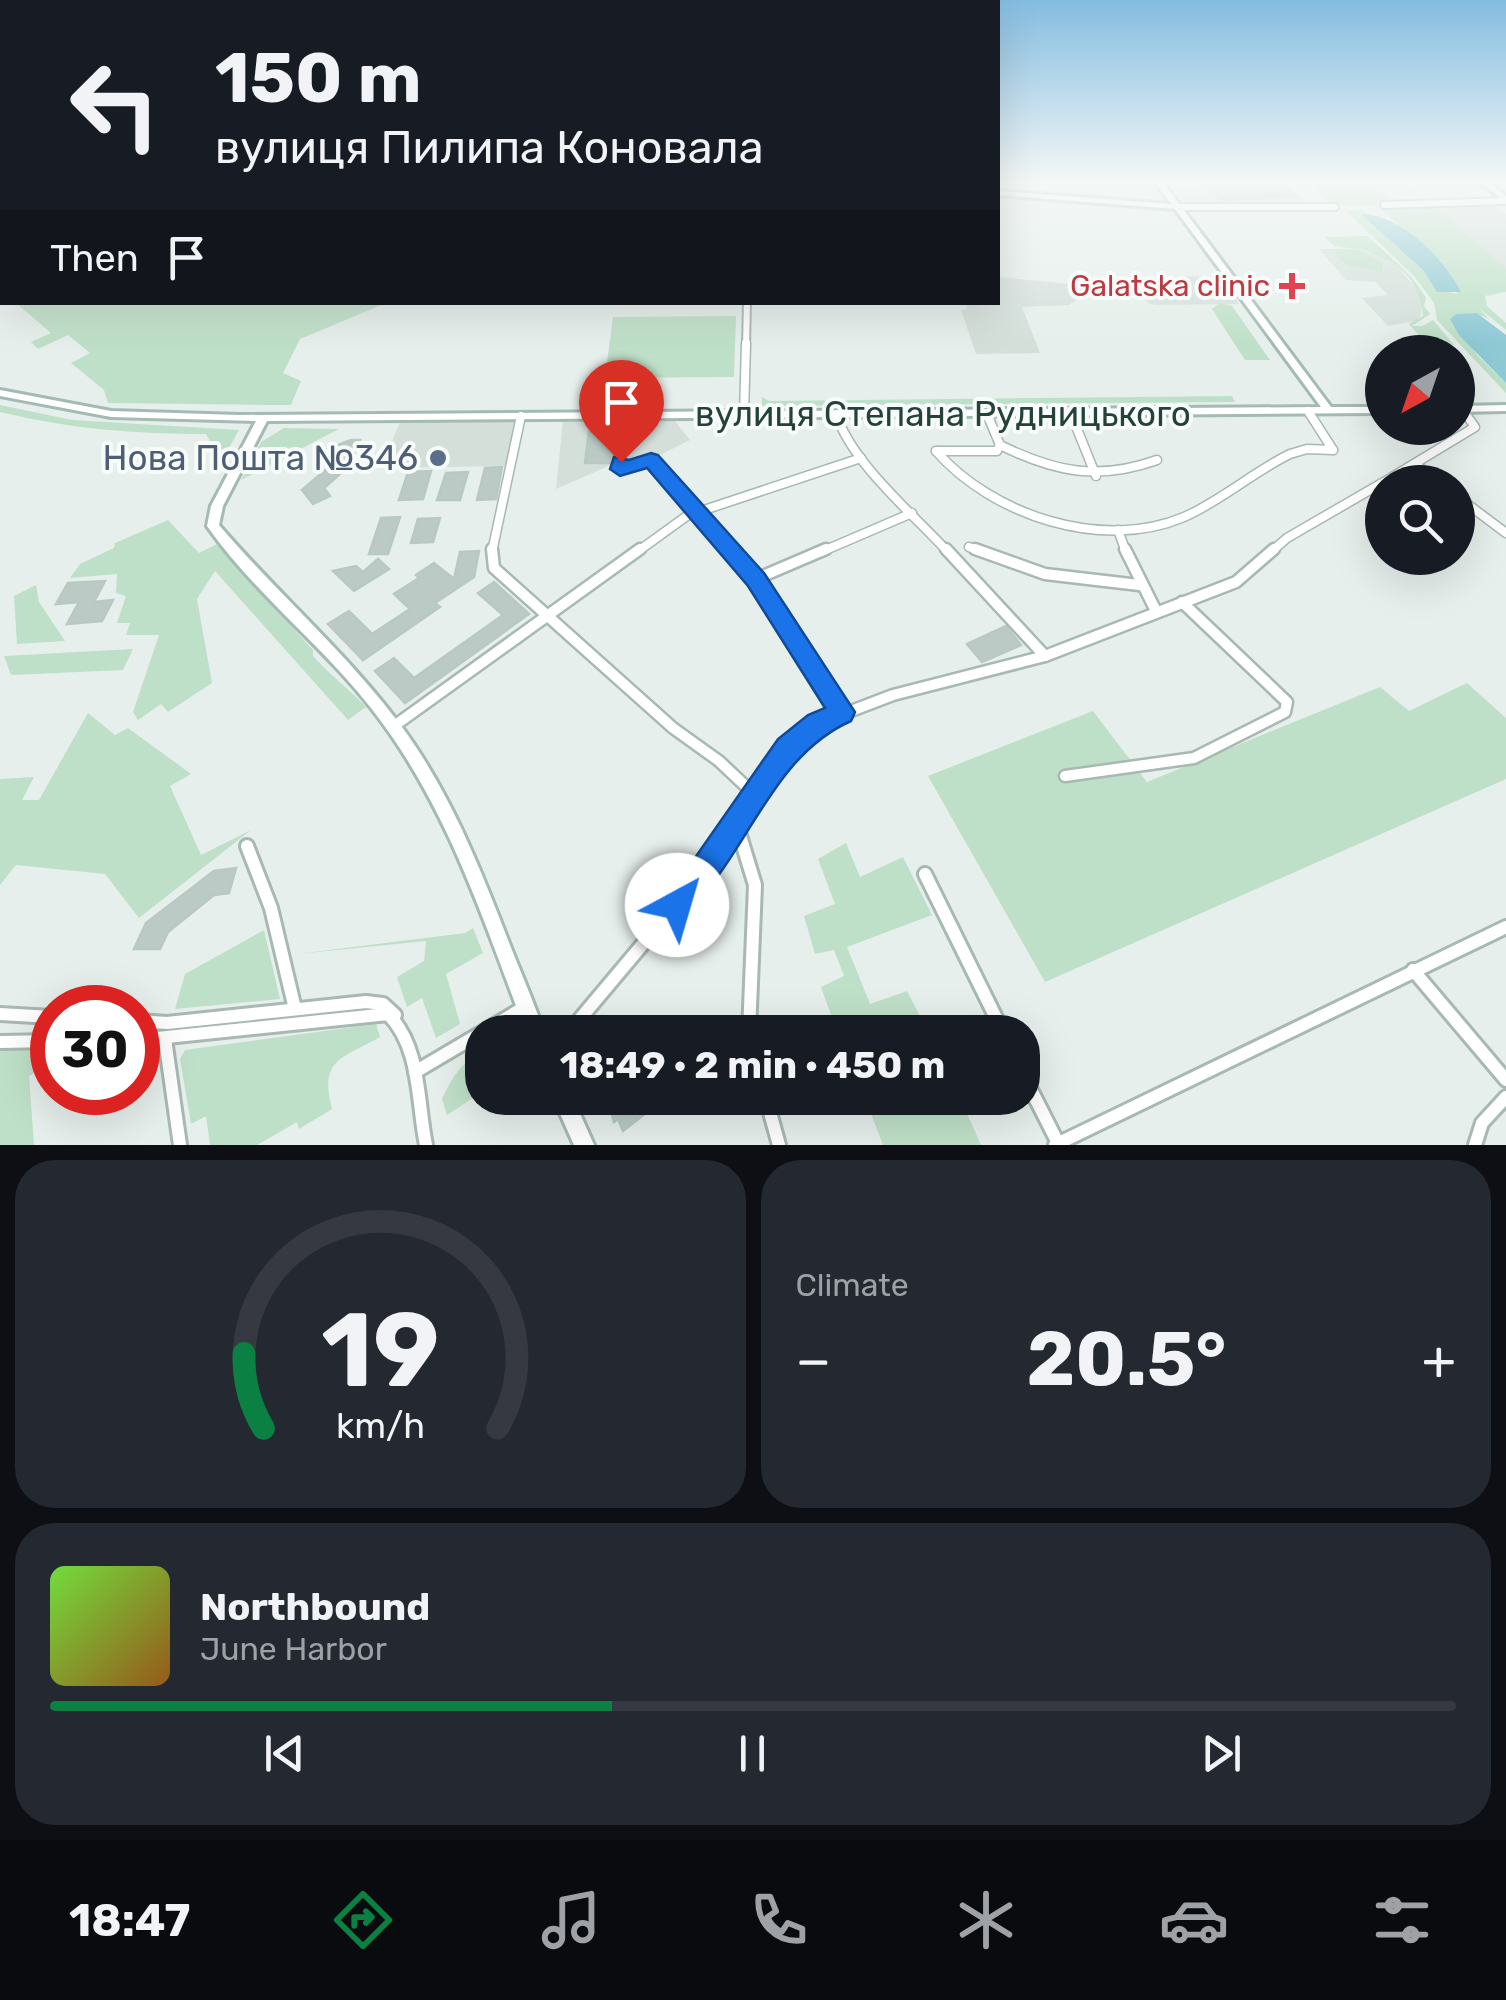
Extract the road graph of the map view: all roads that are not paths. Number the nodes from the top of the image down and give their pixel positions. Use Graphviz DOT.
graph roads {
  1 [pos="1201,235"];
  2 [pos="748,305"];
  3 [pos="0,393"];
  4 [pos="1506,408"];
  5 [pos="1475,409"];
  6 [pos="1365,410"];
  7 [pos="1308,411"];
  8 [pos="1329,411"];
  9 [pos="836,414"];
  10 [pos="987,414"];
  11 [pos="1070,414"];
  12 [pos="744,415"];
  13 [pos="521,416"];
  14 [pos="263,418"];
  15 [pos="626,419"];
  16 [pos="1000,445"];
  17 [pos="1448,445"];
  18 [pos="861,458"];
  19 [pos="1157,460"];
  20 [pos="1418,465"];
  21 [pos="1096,476"];
  22 [pos="1365,493"];
  23 [pos="1475,510"];
  24 [pos="696,511"];
  25 [pos="912,514"];
  26 [pos="1118,530"];
  27 [pos="1506,533"];
  28 [pos="969,546"];
  29 [pos="756,580"];
  30 [pos="1139,584"];
  31 [pos="1182,602"];
  32 [pos="1156,611"];
  33 [pos="550,616"];
  34 [pos="1045,656"];
  35 [pos="842,712"];
  36 [pos="397,724"];
  37 [pos="1065,776"];
  38 [pos="755,795"];
  39 [pos="737,826"];
  40 [pos="247,846"];
  41 [pos="925,874"];
  42 [pos="1506,927"];
  43 [pos="1413,970"];
  44 [pos="525,1007"];
  45 [pos="295,1009"];
  46 [pos="0,1014"];
  47 [pos="528,1015"];
  48 [pos="583,1015"];
  49 [pos="750,1015"];
  50 [pos="995,1015"];
  51 [pos="30,1016"];
  52 [pos="160,1022"];
  53 [pos="400,1027"];
  54 [pos="160,1040"];
  55 [pos="165,1040"];
  56 [pos="30,1041"];
  57 [pos="0,1042"];
  58 [pos="414,1072"];
  59 [pos="1506,1080"];
  60 [pos="1506,1097"];
  61 [pos="1040,1110"];
  62 [pos="571,1115"];
  63 [pos="770,1115"];
  64 [pos="1056,1144"];
  65 [pos="180,1145"];
  66 [pos="426,1145"];
  67 [pos="584,1145"];
  68 [pos="778,1145"];
  69 [pos="1475,1145"];
  1 -- 8 [label="street"];
  2 -- 12 [label="street"];
  3 -- 14 [label="street, вулиця Степана Рудницького"];
  4 -- 5 [label="street"];
  6 -- 8 [label="street, вулиця Степана Рудницького"];
  7 -- 8 [label="street, вулиця Степана Рудницького"];
  7 -- 11 [label="street, вулиця Степана Рудницького"];
  7 -- 26 [label="street"];
  9 -- 10 [label="street, вулиця Степана Рудницького"];
  9 -- 12 [label="street, вулиця Степана Рудницького"];
  9 -- 18 [label="street"];
  10 -- 11 [label="street, вулиця Степана Рудницького"];
  10 -- 16 [label="street"];
  11 -- 21 [label="street"];
  12 -- 15 [label="street, вулиця Степана Рудницького"];
  13 -- 14 [label="street, вулиця Степана Рудницького"];
  13 -- 15 [label="street, вулиця Степана Рудницького"];
  13 -- 33 [label="street"];
  14 -- 36 [label="street"];
  15 -- 24 [label="street"];
  16 -- 21 [label="street"];
  16 -- 26 [label="street"];
  17 -- 20 [label="street"];
  18 -- 24 [label="street"];
  18 -- 25 [label="street"];
  19 -- 21 [label="street"];
  22 -- 31 [label="street"];
  23 -- 27 [label="street"];
  24 -- 29 [label="street"];
  24 -- 33 [label="street"];
  25 -- 29 [label="street"];
  25 -- 34 [label="street"];
  26 -- 30 [label="street"];
  28 -- 30 [label="street"];
  29 -- 35 [label="street"];
  30 -- 32 [label="street"];
  31 -- 32 [label="street"];
  31 -- 37 [label="street"];
  32 -- 34 [label="street"];
  33 -- 36 [label="street"];
  33 -- 38 [label="street"];
  34 -- 35 [label="street"];
  35 -- 38 [label="street"];
  36 -- 44 [label="street"];
  38 -- 39 [label="street"];
  39 -- 48 [label="street"];
  39 -- 49 [label="street"];
  40 -- 45 [label="street"];
  41 -- 50 [label="street"];
  42 -- 43 [label="street"];
  43 -- 59 [label="street"];
  43 -- 64 [label="street"];
  44 -- 47 [label="street"];
  44 -- 58 [label="street"];
  45 -- 52 [label="street"];
  45 -- 53 [label="street"];
  46 -- 51 [label="street"];
  53 -- 55 [label="street"];
  53 -- 58 [label="street"];
  54 -- 55 [label="street"];
  55 -- 65 [label="street"];
  56 -- 57 [label="street"];
  58 -- 66 [label="street"];
  60 -- 69 [label="street"];
  61 -- 64 [label="street"];
  62 -- 67 [label="street"];
  63 -- 68 [label="street"];
}
